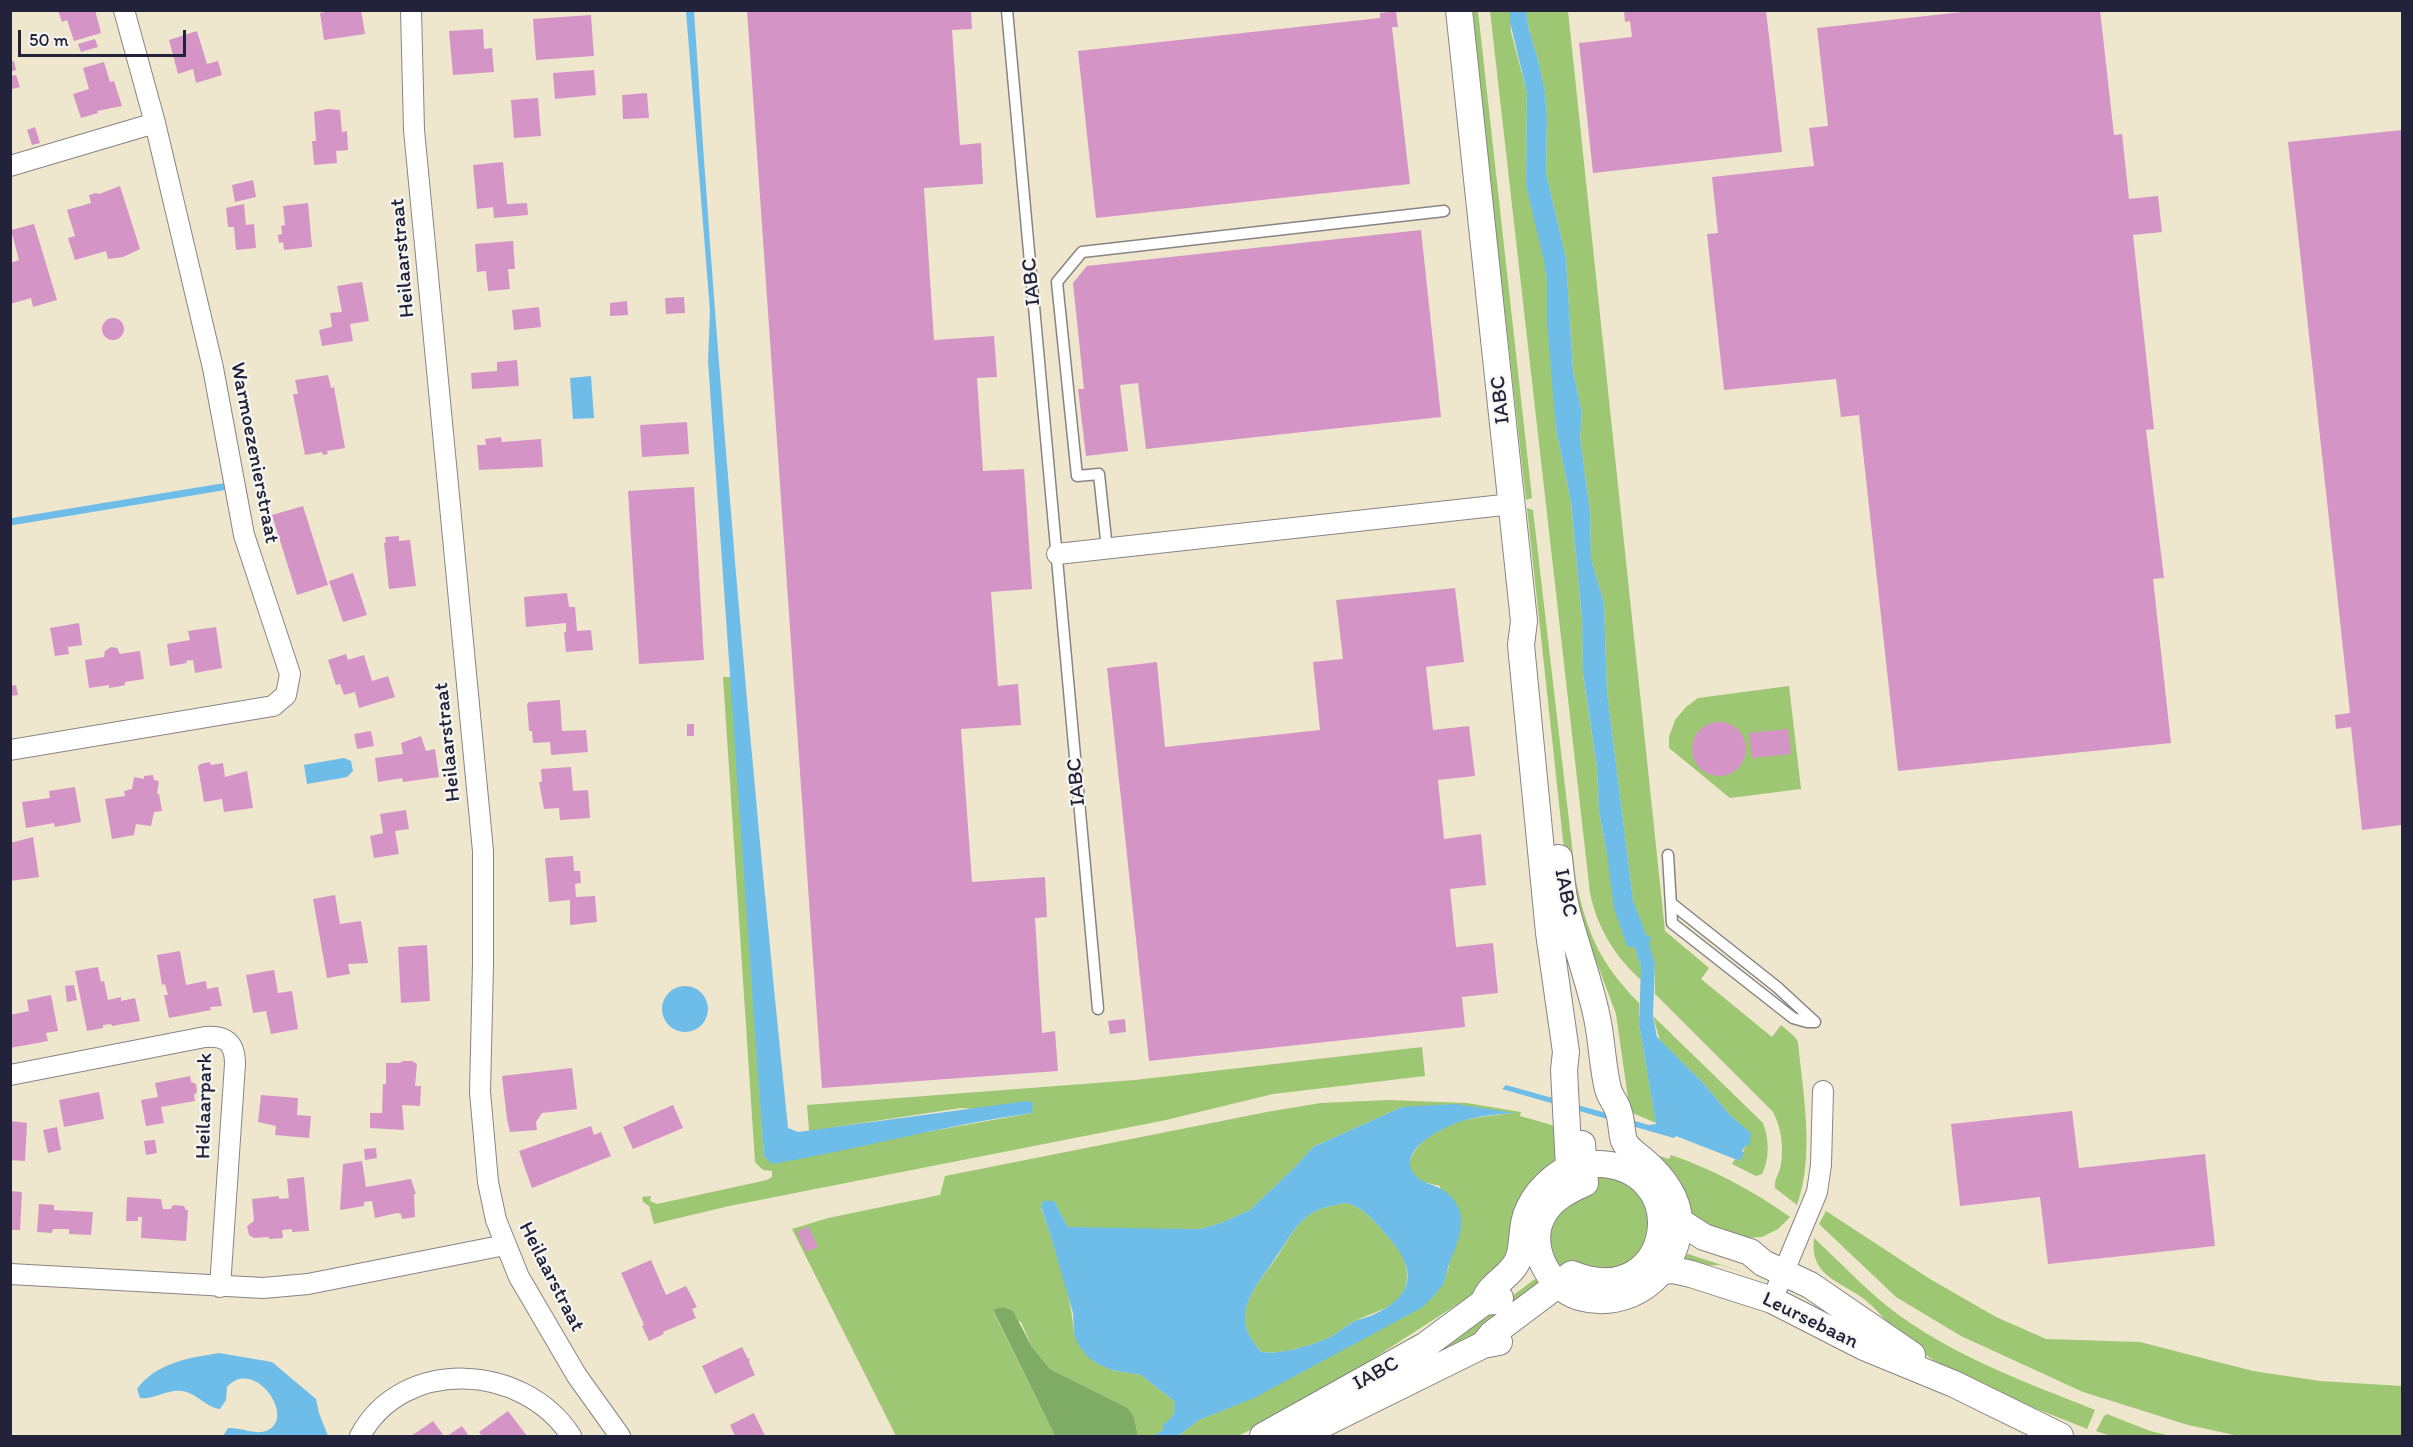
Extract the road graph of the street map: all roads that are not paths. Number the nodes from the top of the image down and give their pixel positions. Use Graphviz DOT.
graph roads {
  1 [pos="124,10"];
  2 [pos="411,10"];
  3 [pos="1007,10"];
  4 [pos="1458,10"];
  5 [pos="155,123"];
  6 [pos="10,166"];
  7 [pos="1444,211"];
  8 [pos="1512,504"];
  9 [pos="1107,549"];
  10 [pos="1057,554"];
  11 [pos="1524,621"];
  12 [pos="10,750"];
  13 [pos="1668,855"];
  14 [pos="1098,1009"];
  15 [pos="1815,1022"];
  16 [pos="10,1075"];
  17 [pos="1823,1091"];
  18 [pos="1624,1152"];
  19 [pos="1576,1166"];
  20 [pos="1672,1233"];
  21 [pos="505,1245"];
  22 [pos="1529,1256"];
  23 [pos="1773,1268"];
  24 [pos="1663,1271"];
  25 [pos="10,1274"];
  26 [pos="220,1287"];
  27 [pos="1565,1289"];
  28 [pos="1772,1300"];
  29 [pos="1954,1384"];
  30 [pos="360,1437"];
  31 [pos="571,1437"];
  32 [pos="620,1437"];
  33 [pos="1263,1437"];
  34 [pos="1299,1437"];
  35 [pos="2060,1437"];
  1 -- 5 [label="street, Warmoezenierstraat"];
  2 -- 21 [label="street, Heilaarstraat"];
  3 -- 10 [label="lane, IABC"];
  4 -- 8 [label="street, IABC"];
  5 -- 6 [label="street"];
  5 -- 12 [label="street, Warmoezenierstraat"];
  7 -- 9 [label="lane"];
  8 -- 9 [label="street"];
  8 -- 11 [label="street, IABC"];
  9 -- 10 [label="street"];
  10 -- 14 [label="lane, IABC"];
  11 -- 18 [label="street, IABC"];
  11 -- 19 [label="street, IABC"];
  13 -- 15 [label="lane"];
  16 -- 26 [label="street, Heilaarpark"];
  17 -- 23 [label="street"];
  18 -- 19 [label="street"];
  18 -- 20 [label="street"];
  19 -- 22 [label="street"];
  20 -- 23 [label="street, Leursebaan"];
  20 -- 24 [label="street"];
  20 -- 27 [label="street"];
  21 -- 26 [label="street"];
  21 -- 32 [label="street, Heilaarstraat"];
  22 -- 27 [label="street"];
  22 -- 33 [label="street, IABC"];
  23 -- 28 [label="street"];
  23 -- 29 [label="street, Leursebaan"];
  24 -- 27 [label="street"];
  24 -- 28 [label="street, Leursebaan"];
  25 -- 26 [label="street"];
  27 -- 34 [label="street, IABC"];
  28 -- 29 [label="street, Leursebaan"];
  29 -- 35 [label="street, Leursebaan"];
  30 -- 31 [label="street"];
}
